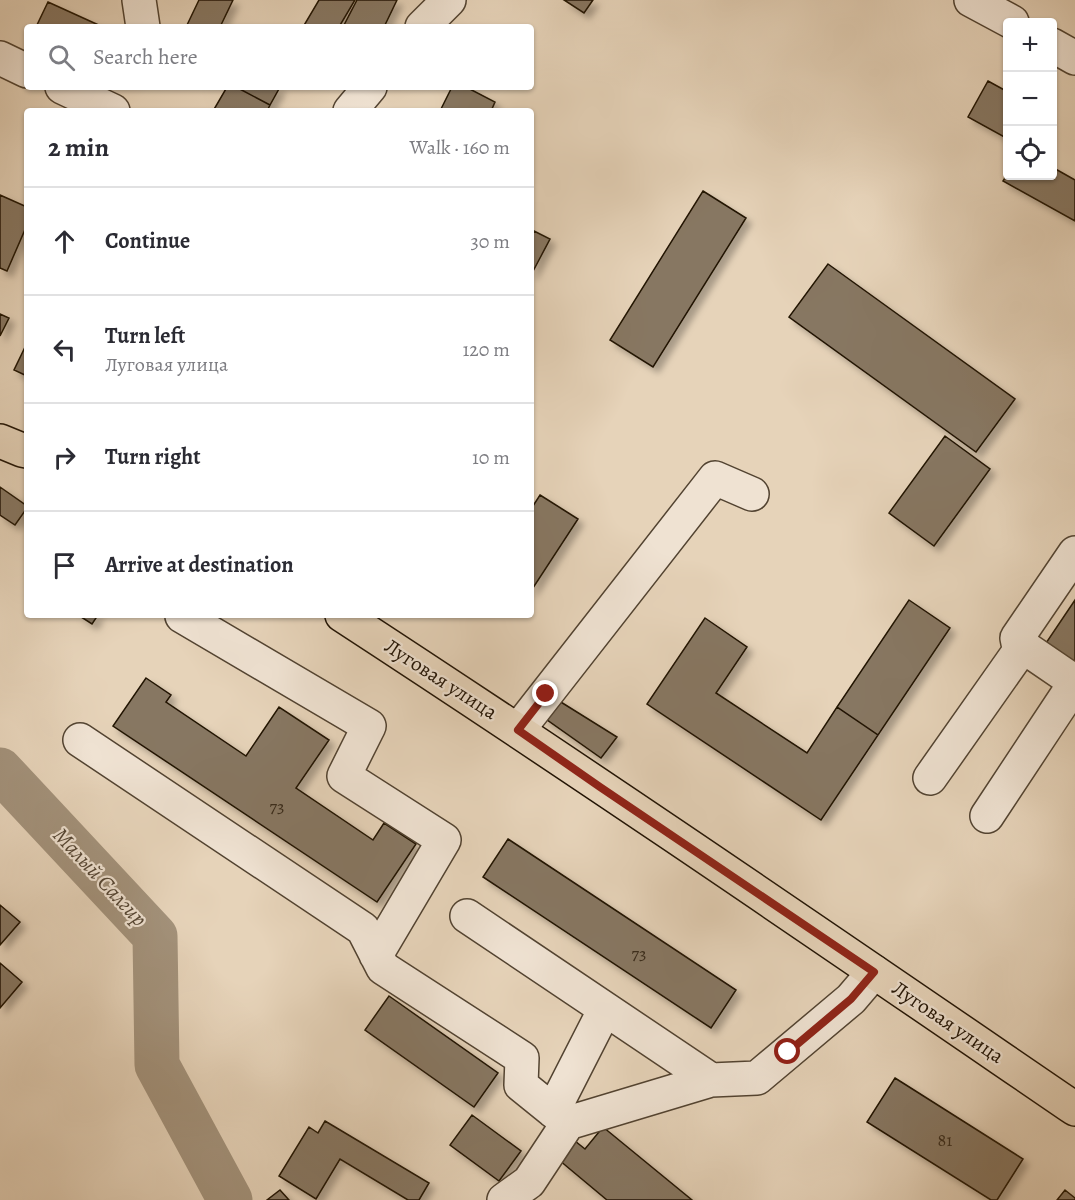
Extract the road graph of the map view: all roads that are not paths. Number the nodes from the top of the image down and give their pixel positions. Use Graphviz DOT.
graph roads {
  1 [pos="139,0"];
  2 [pos="449,0"];
  3 [pos="980,2"];
  4 [pos="1006,18"];
  5 [pos="143,24"];
  6 [pos="425,24"];
  7 [pos="1057,47"];
  8 [pos="0,58"];
  9 [pos="1075,58"];
  10 [pos="24,70"];
  11 [pos="68,90"];
  12 [pos="128,90"];
  13 [pos="368,90"];
  14 [pos="107,108"];
  15 [pos="121,108"];
  16 [pos="352,108"];
  17 [pos="0,441"];
  18 [pos="24,450"];
  19 [pos="752,494"];
  20 [pos="1075,553"];
  21 [pos="185,618"];
  22 [pos="347,618"];
  23 [pos="1023,646"];
  24 [pos="1075,683"];
  25 [pos="518,730"];
  26 [pos="80,740"];
  27 [pos="930,778"];
  28 [pos="987,816"];
  29 [pos="466,916"];
  30 [pos="376,955"];
  31 [pos="874,972"];
  32 [pos="605,1009"];
  33 [pos="711,1080"];
  34 [pos="1075,1109"];
  35 [pos="561,1117"];
  36 [pos="504,1200"];
  1 -- 5 [label="street"];
  2 -- 6 [label="street"];
  3 -- 4 [label="street"];
  7 -- 9 [label="street"];
  8 -- 10 [label="street"];
  11 -- 14 [label="street"];
  12 -- 15 [label="street"];
  13 -- 16 [label="street"];
  17 -- 18 [label="main road"];
  19 -- 25 [label="street"];
  20 -- 23 [label="street"];
  21 -- 30 [label="street"];
  22 -- 25 [label="main road, Луговая улица"];
  23 -- 24 [label="street"];
  23 -- 27 [label="street"];
  24 -- 28 [label="street"];
  25 -- 31 [label="main road, Луговая улица"];
  26 -- 30 [label="street"];
  29 -- 32 [label="street"];
  30 -- 35 [label="street"];
  31 -- 33 [label="street"];
  31 -- 34 [label="main road, Луговая улица"];
  32 -- 33 [label="street"];
  32 -- 35 [label="street"];
  33 -- 35 [label="street"];
  35 -- 36 [label="street"];
}
